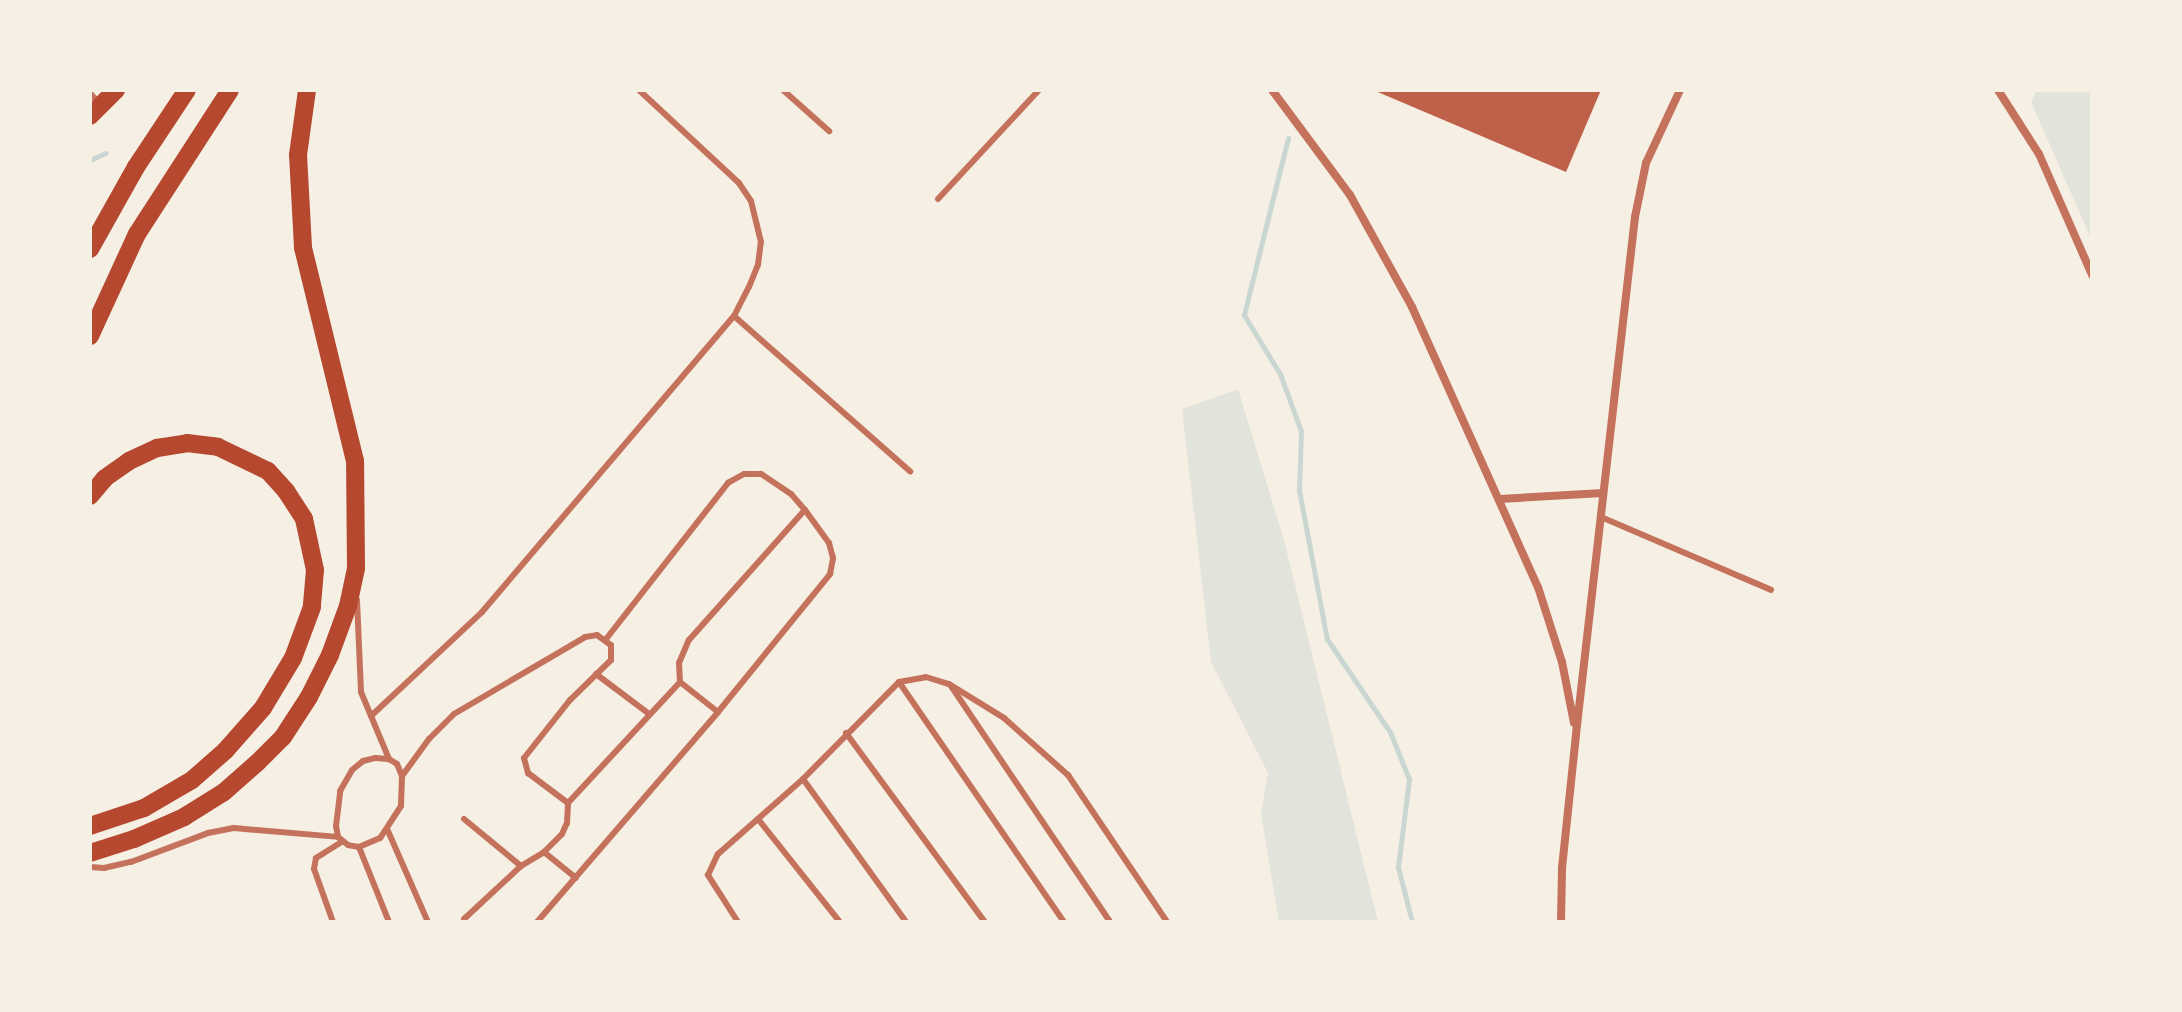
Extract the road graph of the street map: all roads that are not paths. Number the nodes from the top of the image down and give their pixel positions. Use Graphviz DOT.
graph roads {
  1 [pos="116,90"];
  2 [pos="187,90"];
  3 [pos="230,90"];
  4 [pos="307,90"];
  5 [pos="639,90"];
  6 [pos="783,90"];
  7 [pos="1039,90"];
  8 [pos="1272,90"];
  9 [pos="1680,90"];
  10 [pos="1998,90"];
  11 [pos="94,105"];
  12 [pos="829,131"];
  13 [pos="938,199"];
  14 [pos="90,249"];
  15 [pos="2092,275"];
  16 [pos="734,316"];
  17 [pos="90,336"];
  18 [pos="910,471"];
  19 [pos="1603,493"];
  20 [pos="90,496"];
  21 [pos="1500,499"];
  22 [pos="805,510"];
  23 [pos="1601,517"];
  24 [pos="356,568"];
  25 [pos="1771,590"];
  26 [pos="606,639"];
  27 [pos="596,674"];
  28 [pos="680,682"];
  29 [pos="899,682"];
  30 [pos="949,684"];
  31 [pos="718,712"];
  32 [pos="649,714"];
  33 [pos="371,716"];
  34 [pos="846,733"];
  35 [pos="1576,734"];
  36 [pos="389,759"];
  37 [pos="402,776"];
  38 [pos="803,779"];
  39 [pos="568,803"];
  40 [pos="464,819"];
  41 [pos="758,819"];
  42 [pos="90,826"];
  43 [pos="388,831"];
  44 [pos="340,839"];
  45 [pos="359,847"];
  46 [pos="544,852"];
  47 [pos="90,853"];
  48 [pos="521,866"];
  49 [pos="90,867"];
  50 [pos="576,878"];
  51 [pos="464,919"];
  52 [pos="333,922"];
  53 [pos="389,922"];
  54 [pos="428,922"];
  55 [pos="537,922"];
  56 [pos="738,922"];
  57 [pos="840,922"];
  58 [pos="906,922"];
  59 [pos="985,922"];
  60 [pos="1064,922"];
  61 [pos="1110,922"];
  62 [pos="1167,922"];
  63 [pos="1561,922"];
  1 -- 11 [label="main road"];
  2 -- 14 [label="main road"];
  3 -- 17 [label="main road"];
  4 -- 24 [label="main road"];
  5 -- 16 [label="lane"];
  6 -- 12 [label="lane"];
  7 -- 13 [label="lane"];
  8 -- 21 [label="street"];
  9 -- 19 [label="street"];
  10 -- 15 [label="street"];
  16 -- 18 [label="lane"];
  16 -- 33 [label="lane"];
  19 -- 21 [label="street"];
  19 -- 23 [label="street"];
  20 -- 42 [label="main road"];
  21 -- 35 [label="street"];
  22 -- 26 [label="lane"];
  22 -- 28 [label="lane"];
  22 -- 31 [label="lane"];
  23 -- 25 [label="lane"];
  23 -- 35 [label="street"];
  24 -- 33 [label="lane"];
  24 -- 47 [label="main road"];
  26 -- 27 [label="lane"];
  26 -- 37 [label="lane"];
  27 -- 32 [label="lane"];
  27 -- 39 [label="lane"];
  28 -- 31 [label="lane"];
  28 -- 32 [label="lane"];
  29 -- 30 [label="lane"];
  29 -- 34 [label="lane"];
  29 -- 60 [label="lane"];
  30 -- 61 [label="lane"];
  30 -- 62 [label="lane"];
  31 -- 50 [label="lane"];
  32 -- 39 [label="lane"];
  33 -- 36 [label="lane"];
  34 -- 38 [label="lane"];
  34 -- 59 [label="lane"];
  35 -- 63 [label="street"];
  36 -- 37 [label="lane"];
  36 -- 44 [label="lane"];
  37 -- 43 [label="lane"];
  38 -- 41 [label="lane"];
  38 -- 58 [label="lane"];
  39 -- 46 [label="lane"];
  40 -- 48 [label="lane"];
  41 -- 56 [label="lane"];
  41 -- 57 [label="lane"];
  43 -- 45 [label="lane"];
  43 -- 54 [label="lane"];
  44 -- 45 [label="lane"];
  44 -- 49 [label="lane"];
  44 -- 52 [label="lane"];
  45 -- 53 [label="lane"];
  46 -- 48 [label="lane"];
  46 -- 50 [label="lane"];
  48 -- 51 [label="lane"];
  50 -- 55 [label="lane"];
}
